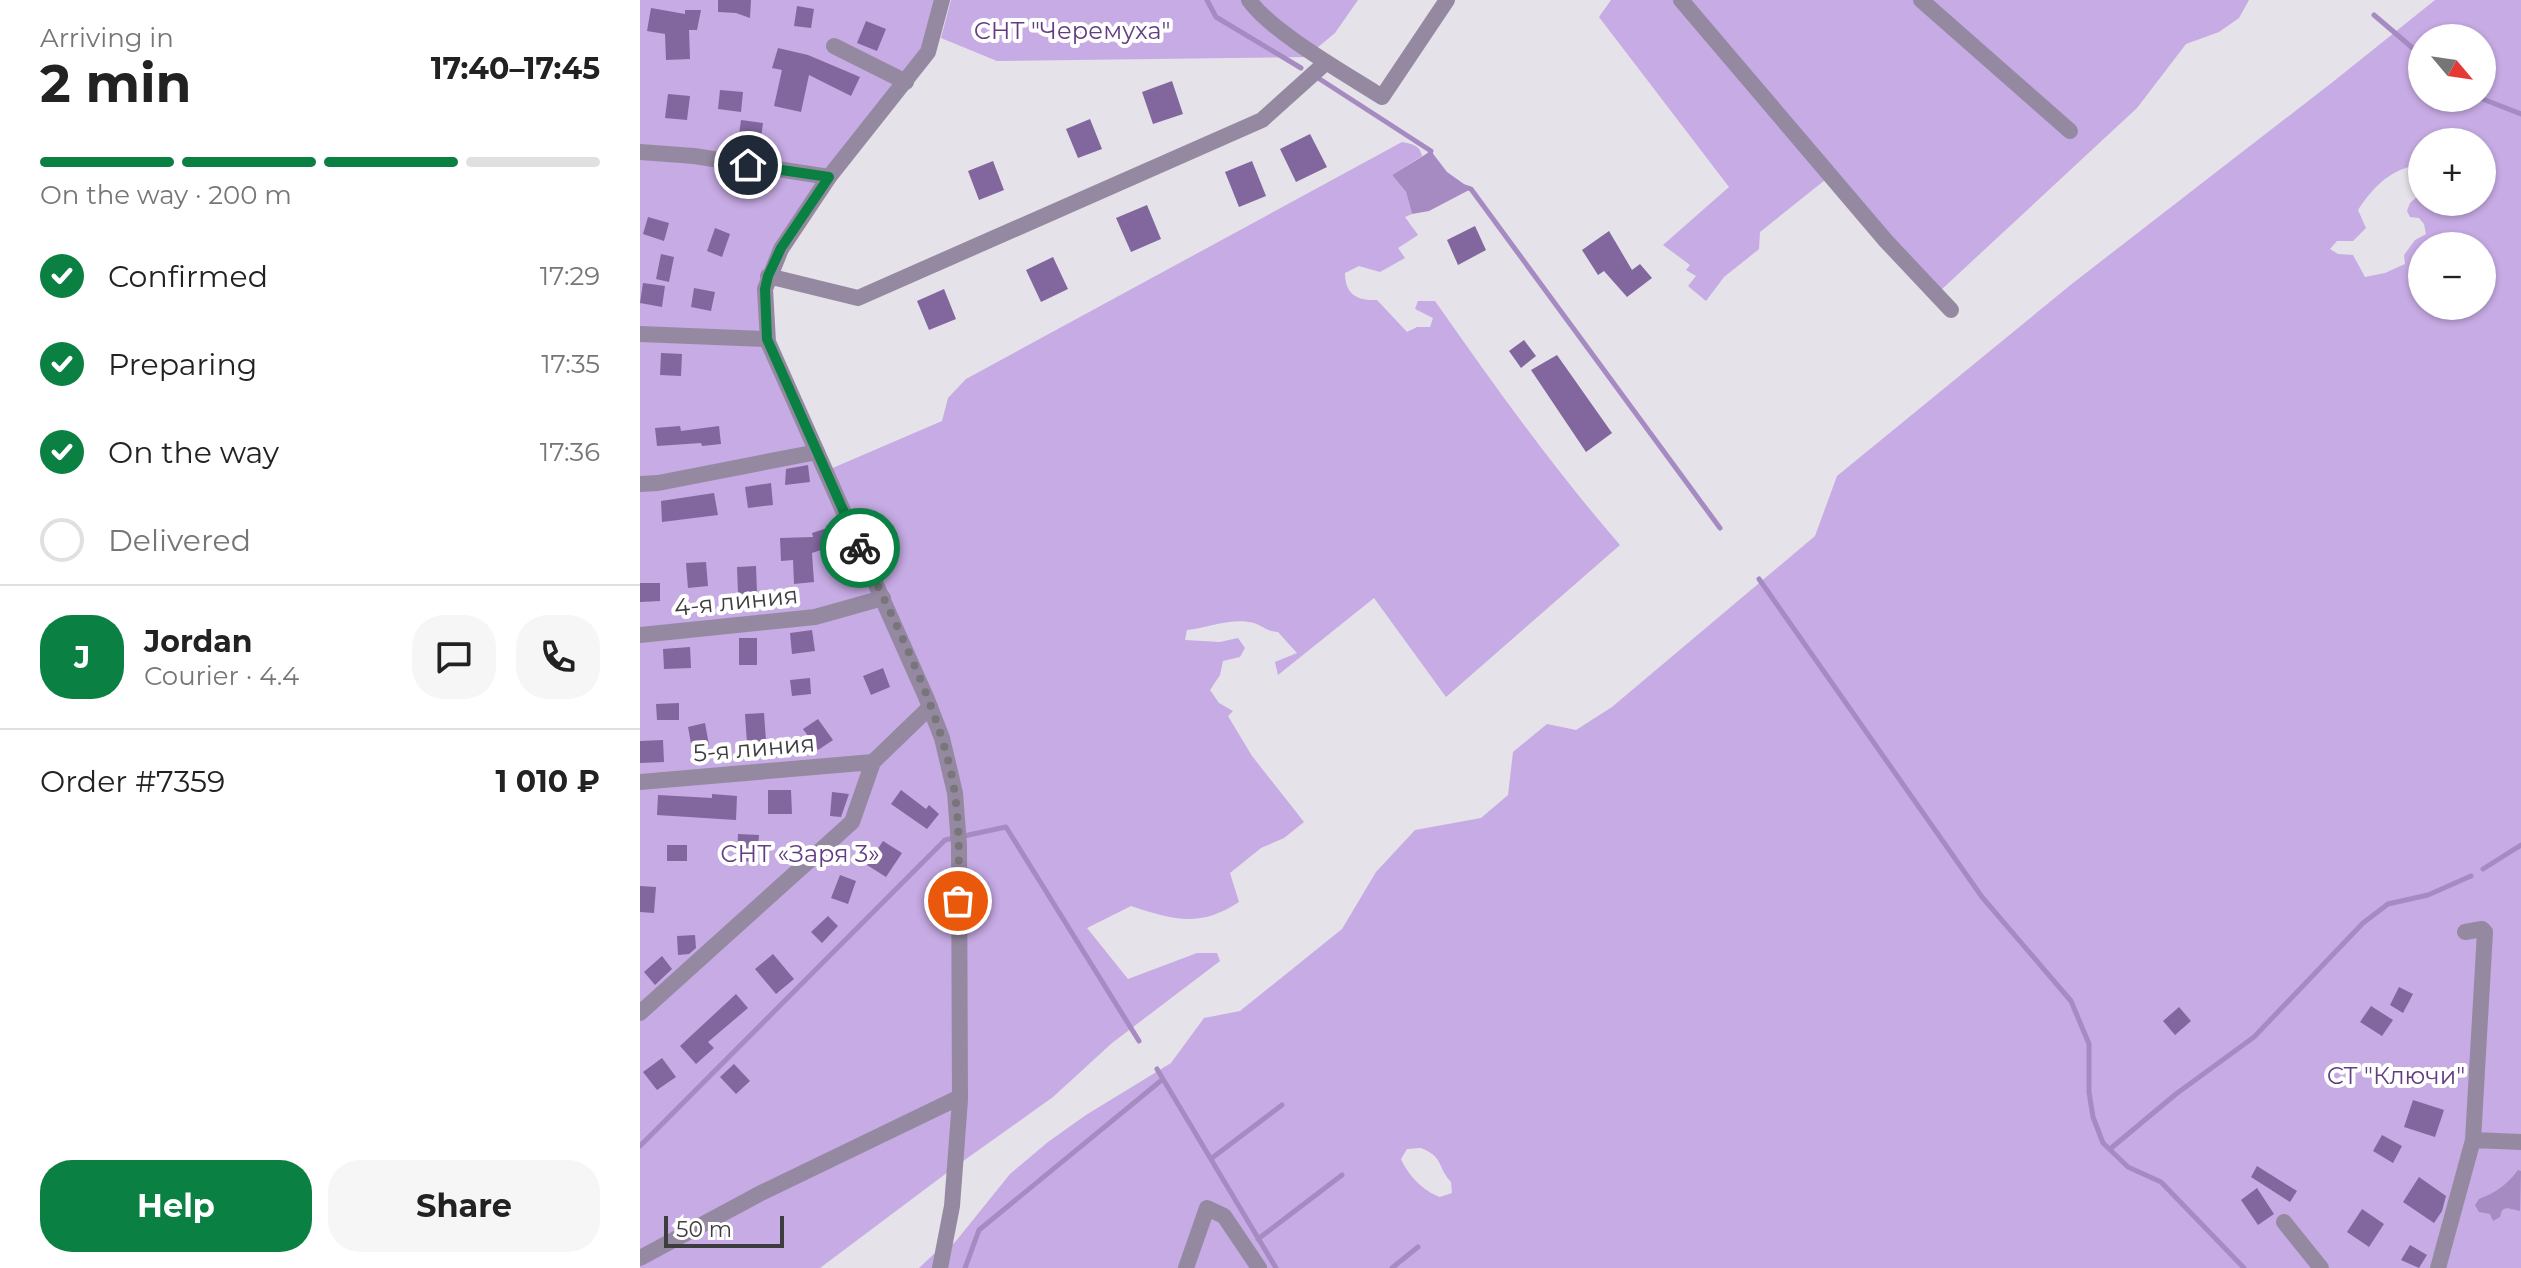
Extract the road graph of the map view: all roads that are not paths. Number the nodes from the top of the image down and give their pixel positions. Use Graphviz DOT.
graph roads {
  1 [pos="942,0"];
  2 [pos="1249,0"];
  3 [pos="1447,0"];
  4 [pos="1681,0"];
  5 [pos="1921,0"];
  6 [pos="834,46"];
  7 [pos="1322,66"];
  8 [pos="906,82"];
  9 [pos="2070,131"];
  10 [pos="640,152"];
  11 [pos="829,177"];
  12 [pos="768,276"];
  13 [pos="1951,310"];
  14 [pos="640,334"];
  15 [pos="767,339"];
  16 [pos="817,452"];
  17 [pos="640,484"];
  18 [pos="883,598"];
  19 [pos="640,635"];
  20 [pos="930,707"];
  21 [pos="873,762"];
  22 [pos="640,782"];
  23 [pos="2465,932"];
  24 [pos="640,1013"];
  25 [pos="960,1097"];
  26 [pos="2473,1140"];
  27 [pos="2521,1142"];
  28 [pos="2284,1222"];
  29 [pos="640,1258"];
  30 [pos="940,1268"];
  31 [pos="1186,1268"];
  32 [pos="1259,1268"];
  33 [pos="2321,1268"];
  34 [pos="2438,1268"];
  1 -- 8 [label="street"];
  2 -- 3 [label="street"];
  4 -- 13 [label="street"];
  5 -- 9 [label="street"];
  6 -- 8 [label="street"];
  7 -- 12 [label="street"];
  8 -- 11 [label="street"];
  10 -- 11 [label="street"];
  11 -- 12 [label="street"];
  12 -- 15 [label="street"];
  14 -- 15 [label="street"];
  15 -- 16 [label="street"];
  16 -- 17 [label="street"];
  16 -- 18 [label="street"];
  18 -- 19 [label="street, 4-я линия"];
  18 -- 20 [label="street"];
  20 -- 21 [label="street"];
  20 -- 25 [label="street"];
  21 -- 22 [label="street, 5-я линия"];
  21 -- 24 [label="street"];
  23 -- 26 [label="street"];
  25 -- 29 [label="street"];
  25 -- 30 [label="street"];
  26 -- 27 [label="street"];
  26 -- 34 [label="street"];
  28 -- 33 [label="street"];
  31 -- 32 [label="street"];
}
